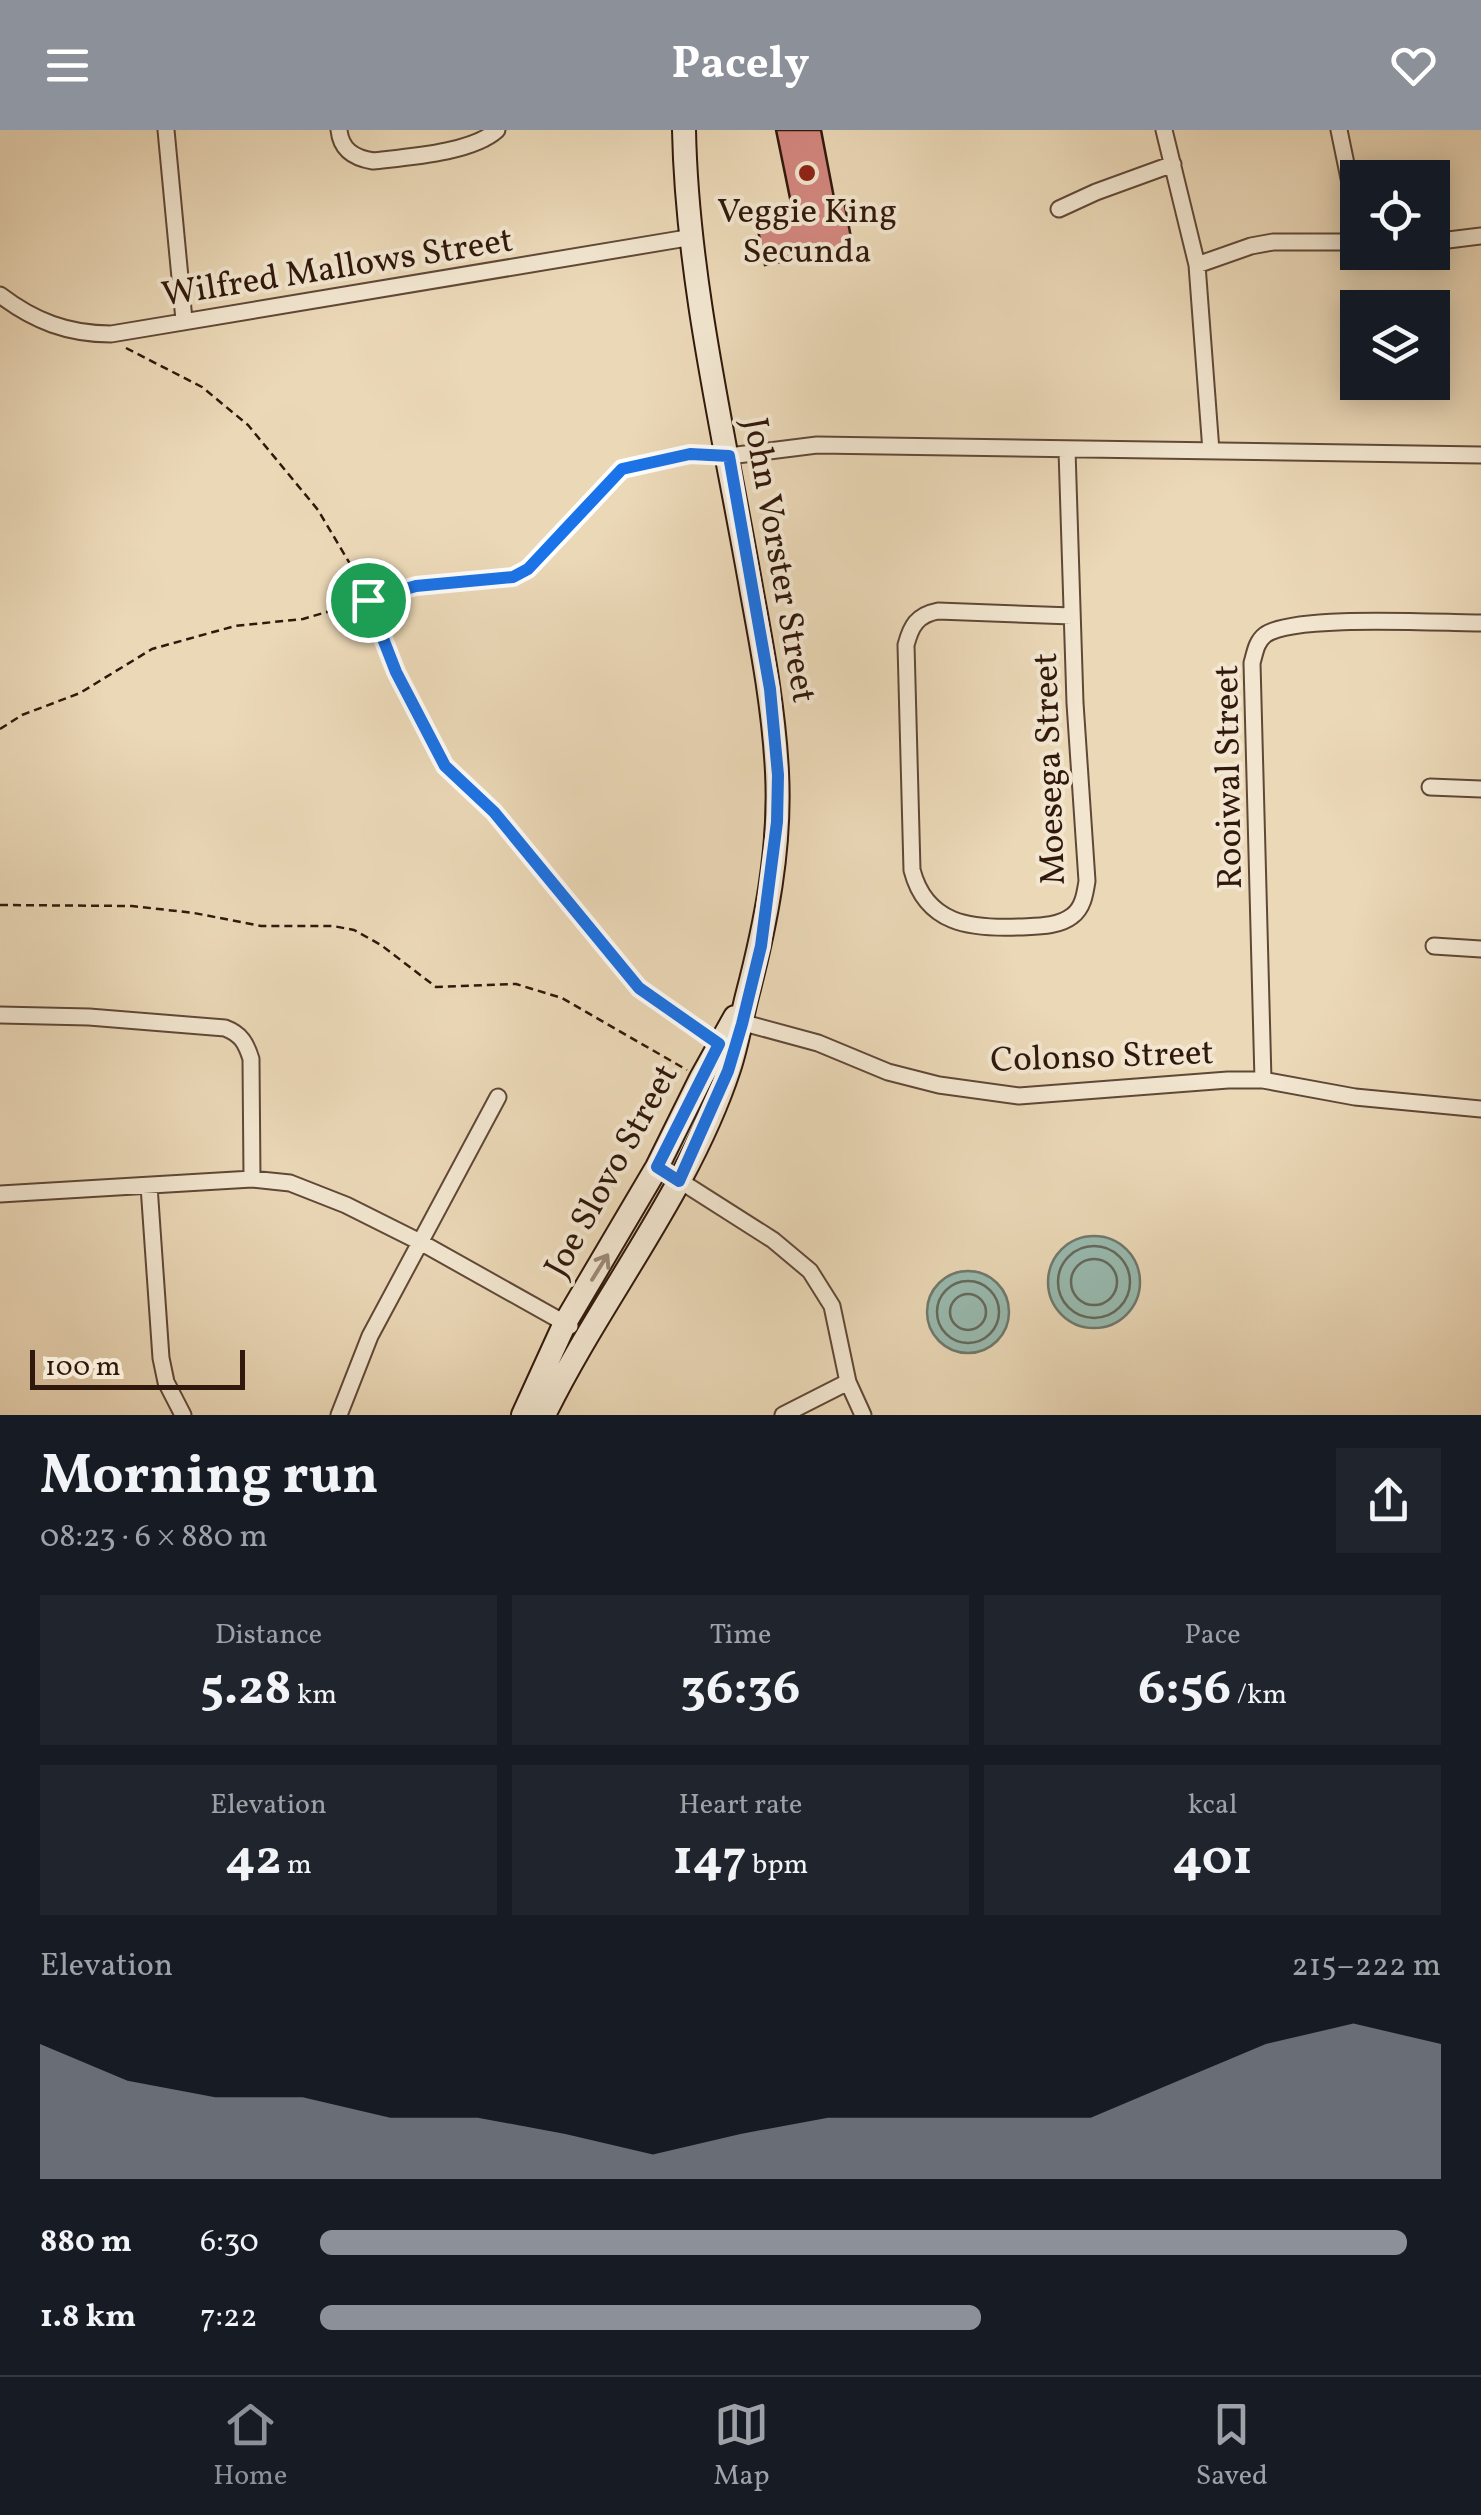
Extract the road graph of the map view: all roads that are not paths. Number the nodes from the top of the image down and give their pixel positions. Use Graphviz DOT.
graph roads {
  1 [pos="166,130"];
  2 [pos="339,130"];
  3 [pos="497,130"];
  4 [pos="684,130"];
  5 [pos="1164,130"];
  6 [pos="1339,130"];
  7 [pos="1345,160"];
  8 [pos="1173,164"];
  9 [pos="1059,209"];
  10 [pos="1481,236"];
  11 [pos="692,237"];
  12 [pos="1450,240"];
  13 [pos="1340,242"];
  14 [pos="1197,266"];
  15 [pos="0,295"];
  16 [pos="184,320"];
  17 [pos="1067,450"];
  18 [pos="1211,451"];
  19 [pos="1481,455"];
  20 [pos="729,456"];
  21 [pos="1072,616"];
  22 [pos="1481,623"];
  23 [pos="1430,787"];
  24 [pos="1481,789"];
  25 [pos="1434,946"];
  26 [pos="1481,949"];
  27 [pos="0,1015"];
  28 [pos="740,1015"];
  29 [pos="1262,1080"];
  30 [pos="498,1097"];
  31 [pos="1481,1109"];
  32 [pos="657,1167"];
  33 [pos="252,1179"];
  34 [pos="679,1181"];
  35 [pos="149,1186"];
  36 [pos="0,1194"];
  37 [pos="422,1243"];
  38 [pos="566,1324"];
  39 [pos="586,1336"];
  40 [pos="848,1382"];
  41 [pos="183,1415"];
  42 [pos="338,1415"];
  43 [pos="522,1415"];
  44 [pos="544,1415"];
  45 [pos="783,1415"];
  46 [pos="863,1415"];
  1 -- 16 [label="street"];
  2 -- 3 [label="street"];
  4 -- 11 [label="street, John Vorster Street"];
  5 -- 8 [label="street"];
  6 -- 7 [label="street"];
  8 -- 9 [label="street"];
  8 -- 14 [label="street"];
  10 -- 12 [label="street"];
  11 -- 16 [label="street, Wilfred Mallows Street"];
  11 -- 20 [label="street, John Vorster Street"];
  13 -- 14 [label="street"];
  14 -- 18 [label="street"];
  15 -- 16 [label="street, Wilfred Mallows Street"];
  17 -- 18 [label="street"];
  17 -- 20 [label="street"];
  17 -- 21 [label="street, Moesega Street"];
  18 -- 19 [label="street"];
  20 -- 28 [label="street, John Vorster Street"];
  21 -- 21 [label="street, Moesega Street"];
  22 -- 29 [label="street, Rooiwal Street"];
  23 -- 24 [label="street"];
  25 -- 26 [label="street"];
  27 -- 33 [label="street"];
  28 -- 29 [label="street, Colonso Street"];
  28 -- 32 [label="street, Joe Slovo Street"];
  28 -- 34 [label="street, Joe Slovo Street"];
  29 -- 31 [label="street, Colonso Street"];
  30 -- 37 [label="street"];
  32 -- 34 [label="street"];
  38 -- 32 [label="street, Joe Slovo Street, one-way"];
  33 -- 35 [label="street"];
  33 -- 37 [label="street"];
  34 -- 39 [label="street, Joe Slovo Street"];
  34 -- 40 [label="street"];
  35 -- 36 [label="street"];
  35 -- 41 [label="street"];
  37 -- 38 [label="street"];
  37 -- 42 [label="street"];
  38 -- 39 [label="street"];
  38 -- 43 [label="street, Joe Slovo Street"];
  39 -- 44 [label="street, Joe Slovo Street"];
  40 -- 45 [label="street"];
  40 -- 46 [label="street"];
}
